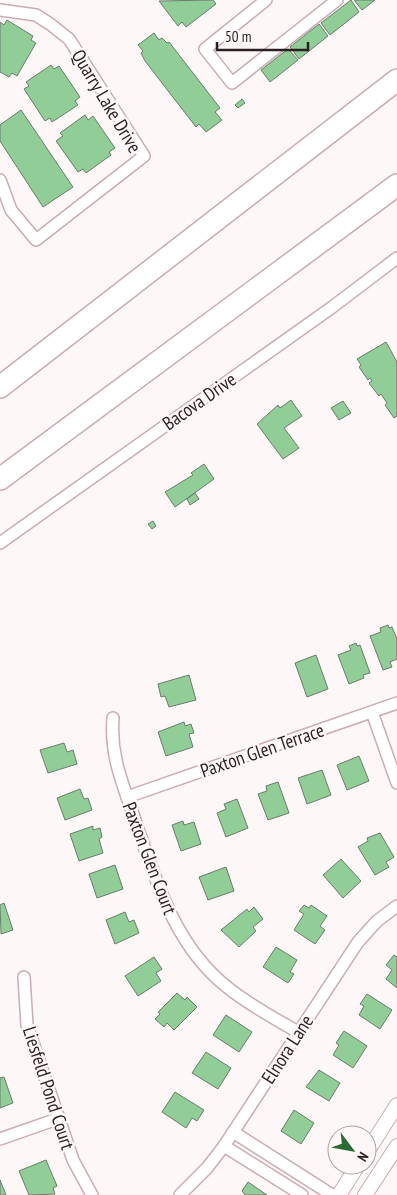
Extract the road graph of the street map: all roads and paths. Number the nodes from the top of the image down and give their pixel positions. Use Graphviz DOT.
graph roads {
  1 [pos="266,0"];
  2 [pos="337,0"];
  3 [pos="0,10"];
  4 [pos="397,80"];
  5 [pos="0,180"];
  6 [pos="397,185"];
  7 [pos="397,258"];
  8 [pos="0,387"];
  9 [pos="0,479"];
  10 [pos="0,543"];
  11 [pos="397,703"];
  12 [pos="372,712"];
  13 [pos="113,718"];
  14 [pos="397,783"];
  15 [pos="127,797"];
  16 [pos="397,906"];
  17 [pos="24,977"];
  18 [pos="298,1032"];
  19 [pos="397,1105"];
  20 [pos="60,1118"];
  21 [pos="233,1132"];
  22 [pos="377,1136"];
  23 [pos="0,1139"];
  24 [pos="224,1146"];
  25 [pos="397,1146"];
  26 [pos="352,1175"];
  27 [pos="92,1195"];
  28 [pos="180,1195"];
  29 [pos="302,1195"];
  30 [pos="332,1195"];
  31 [pos="339,1195"];
  32 [pos="365,1195"];
  1 -- 2 [label="street"];
  3 -- 5 [label="street, Quarry Lake Drive"];
  4 -- 8 [label="highway"];
  6 -- 9 [label="highway"];
  7 -- 10 [label="street, Bacova Drive"];
  11 -- 12 [label="street, Paxton Glen Terrace"];
  12 -- 14 [label="street"];
  12 -- 15 [label="street, Paxton Glen Terrace"];
  13 -- 15 [label="street, Paxton Glen Court"];
  15 -- 18 [label="street, Paxton Glen Court"];
  16 -- 18 [label="street, Elnora Lane"];
  17 -- 20 [label="street, Liesfeld Pond Court"];
  18 -- 21 [label="street, Elnora Lane"];
  19 -- 22 [label="street"];
  20 -- 23 [label="street"];
  20 -- 27 [label="street, Liesfeld Pond Court"];
  21 -- 24 [label="street, Elnora Lane"];
  21 -- 30 [label="street"];
  24 -- 28 [label="street, Elnora Lane"];
  24 -- 29 [label="street"];
  25 -- 32 [label="street"];
  26 -- 31 [label="street"];
}
